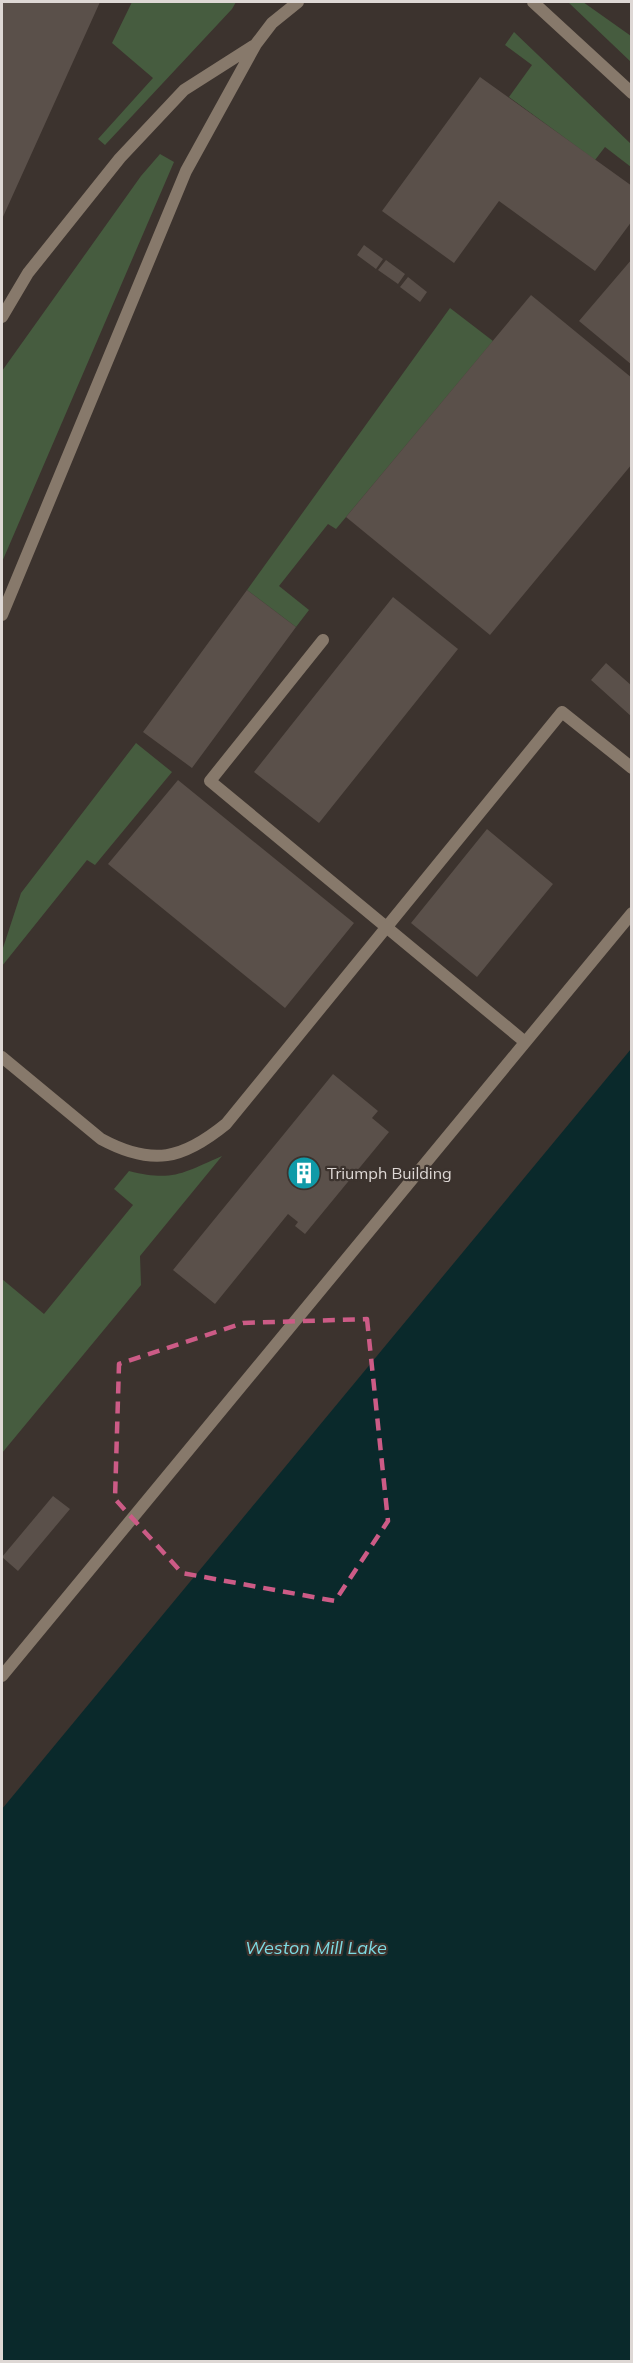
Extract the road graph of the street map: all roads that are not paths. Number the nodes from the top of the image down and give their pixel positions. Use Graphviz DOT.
graph roads {
  1 [pos="298,2"];
  2 [pos="533,2"];
  3 [pos="256,44"];
  4 [pos="632,93"];
  5 [pos="2,317"];
  6 [pos="2,615"];
  7 [pos="323,640"];
  8 [pos="632,768"];
  9 [pos="632,913"];
  10 [pos="386,927"];
  11 [pos="525,1042"];
  12 [pos="2,1057"];
  13 [pos="2,1676"];
  1 -- 3 [label="lane"];
  2 -- 4 [label="lane"];
  3 -- 5 [label="lane"];
  3 -- 6 [label="lane"];
  7 -- 10 [label="lane"];
  8 -- 10 [label="lane"];
  9 -- 11 [label="lane"];
  10 -- 11 [label="lane"];
  10 -- 12 [label="lane"];
  11 -- 13 [label="lane"];
}
